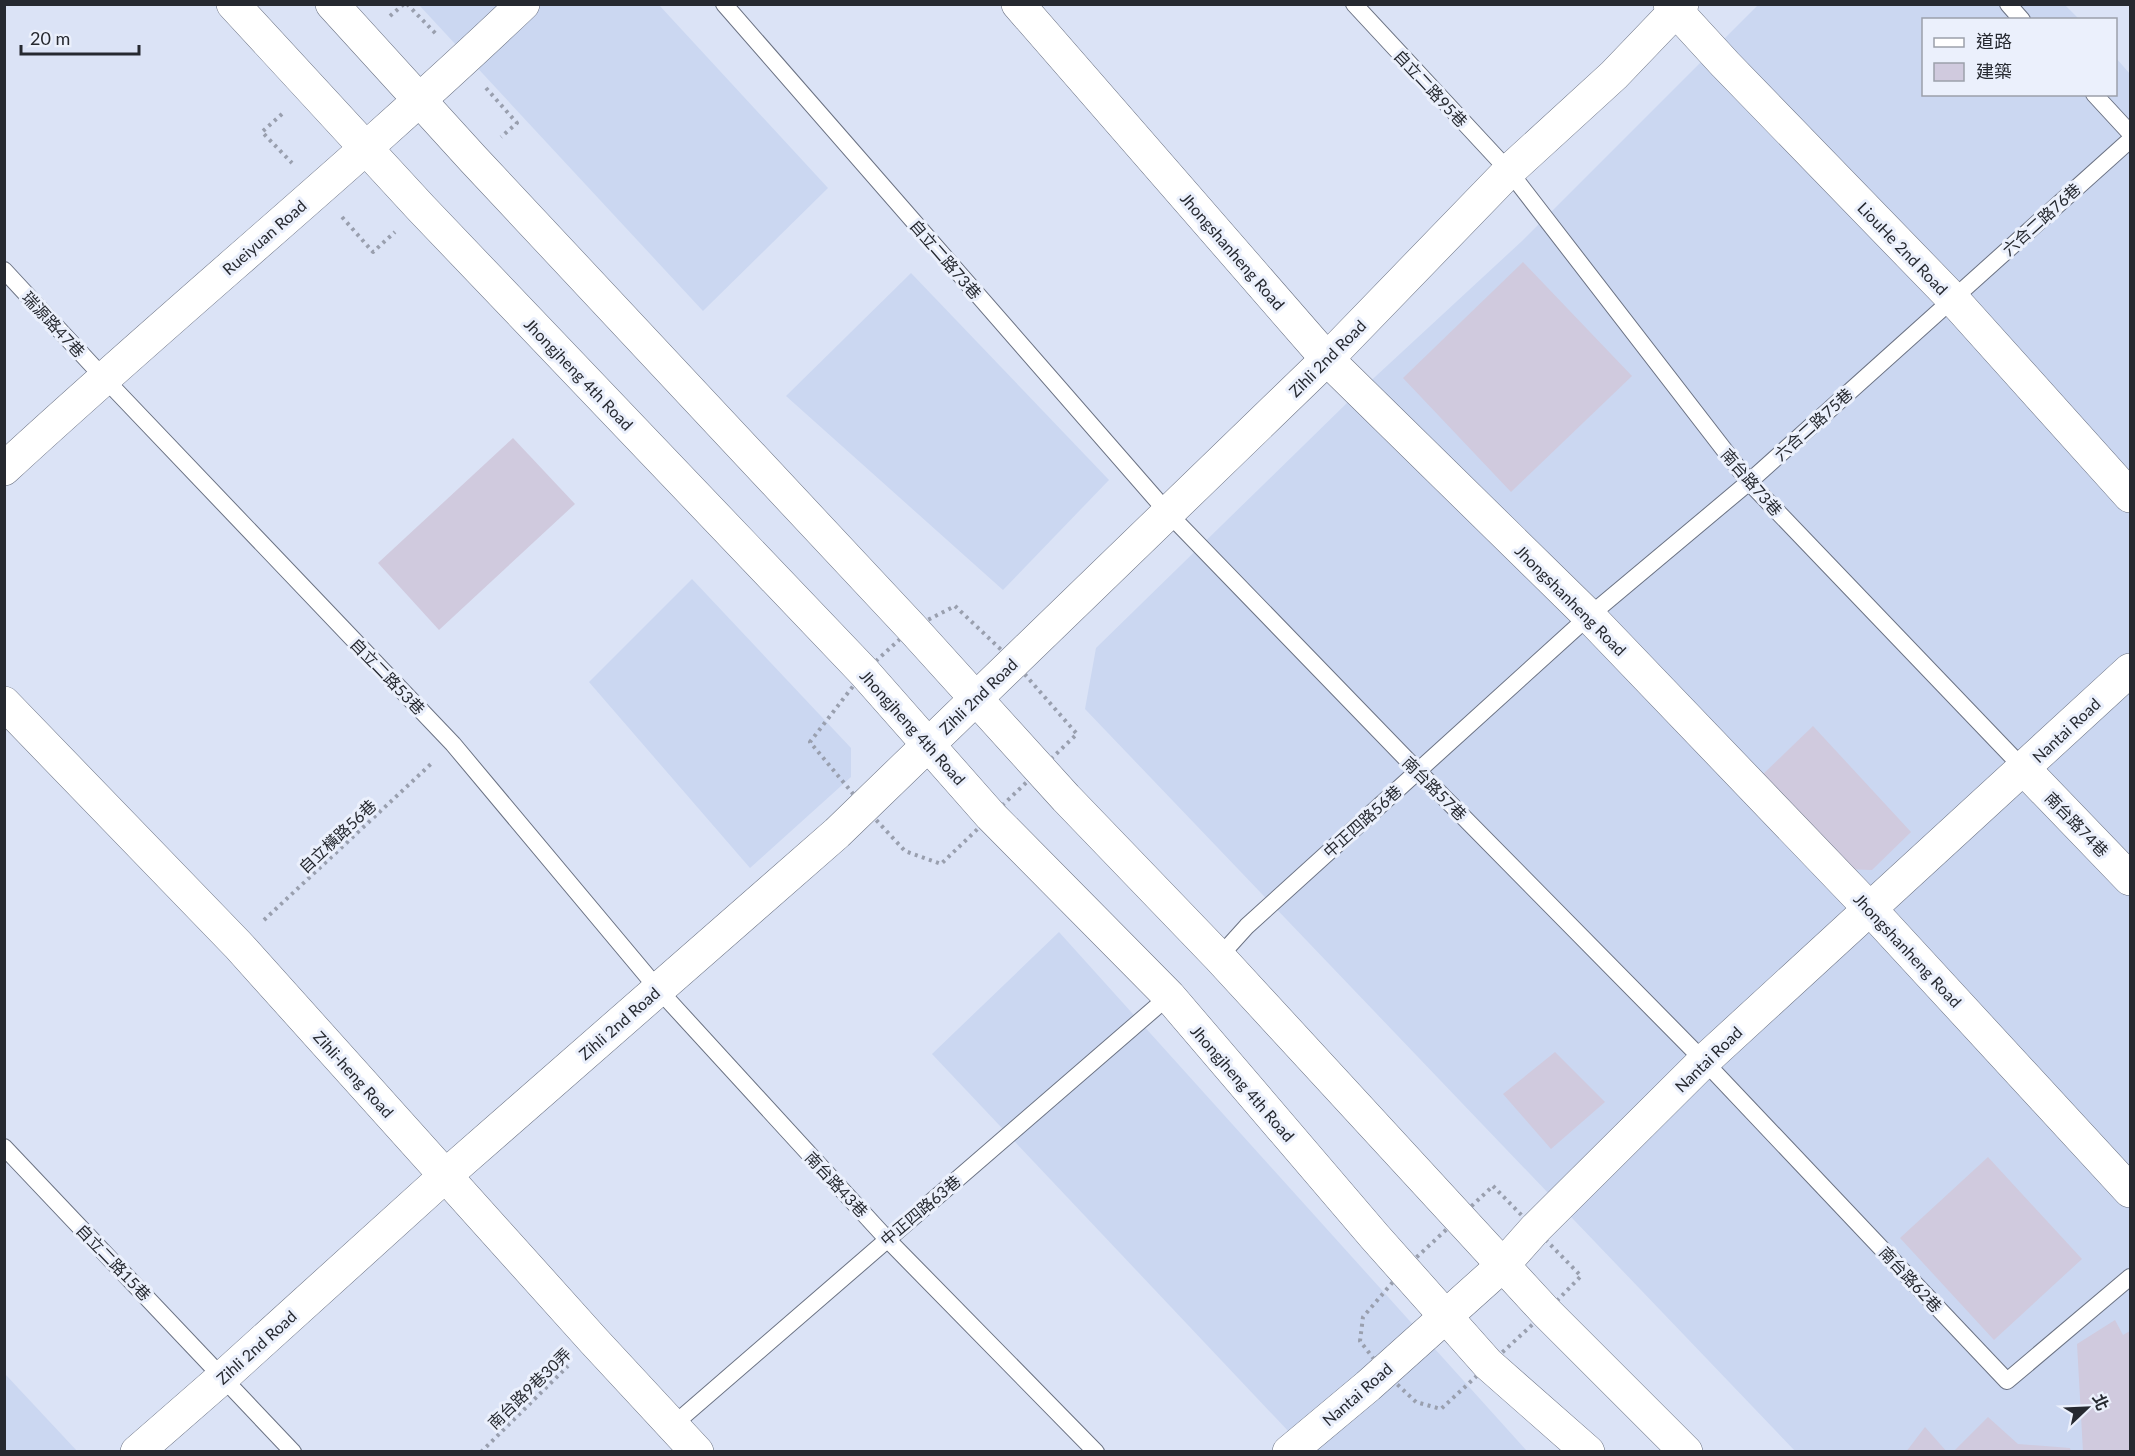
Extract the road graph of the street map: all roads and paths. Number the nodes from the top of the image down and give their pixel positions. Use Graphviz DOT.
graph roads {
  1 [pos="233,4"];
  2 [pos="332,4"];
  3 [pos="523,4"];
  4 [pos="724,4"];
  5 [pos="1018,4"];
  6 [pos="1354,4"];
  7 [pos="2008,4"];
  8 [pos="1676,6"];
  9 [pos="2020,18"];
  10 [pos="2096,96"];
  11 [pos="419,99"];
  12 [pos="2130,133"];
  13 [pos="2130,140"];
  14 [pos="365,147"];
  15 [pos="1509,171"];
  16 [pos="4,270"];
  17 [pos="1952,298"];
  18 [pos="1327,359"];
  19 [pos="103,377"];
  20 [pos="4,469"];
  21 [pos="1749,482"];
  22 [pos="2130,496"];
  23 [pos="1168,513"];
  24 [pos="1589,616"];
  25 [pos="2130,670"];
  26 [pos="976,698"];
  27 [pos="4,703"];
  28 [pos="453,744"];
  29 [pos="929,744"];
  30 [pos="2024,769"];
  31 [pos="1418,771"];
  32 [pos="2130,879"];
  33 [pos="1871,910"];
  34 [pos="238,945"];
  35 [pos="1219,957"];
  36 [pos="658,989"];
  37 [pos="1169,996"];
  38 [pos="1704,1061"];
  39 [pos="4,1148"];
  40 [pos="445,1176"];
  41 [pos="2130,1191"];
  42 [pos="887,1239"];
  43 [pos="1503,1265"];
  44 [pos="2130,1276"];
  45 [pos="1445,1317"];
  46 [pos="594,1341"];
  47 [pos="223,1377"];
  48 [pos="672,1426"];
  49 [pos="137,1452"];
  50 [pos="293,1452"];
  51 [pos="481,1452"];
  52 [pos="697,1452"];
  53 [pos="1096,1452"];
  54 [pos="1289,1452"];
  55 [pos="1588,1452"];
  56 [pos="1686,1452"];
  1 -- 14 [label="street, Jhongjheng 4th Road"];
  2 -- 11 [label="street"];
  3 -- 11 [label="street, Rueiyuan Road"];
  4 -- 23 [label="lane, 自立二路73巷"];
  5 -- 18 [label="street, Jhongshanheng Road"];
  6 -- 15 [label="lane, 自立二路95巷"];
  7 -- 9 [label="lane"];
  8 -- 15 [label="street, Zihli 2nd Road"];
  8 -- 17 [label="street, LiouHe 2nd Road"];
  10 -- 12 [label="lane"];
  11 -- 14 [label="street, Rueiyuan Road"];
  11 -- 26 [label="street"];
  13 -- 17 [label="lane, 六合二路76巷"];
  14 -- 19 [label="street, Rueiyuan Road"];
  14 -- 29 [label="street, Jhongjheng 4th Road"];
  15 -- 18 [label="street, Zihli 2nd Road"];
  15 -- 21 [label="lane, 南台路73巷"];
  16 -- 19 [label="lane, 瑞源路47巷"];
  17 -- 21 [label="lane, 六合二路75巷"];
  17 -- 22 [label="street, LiouHe 2nd Road"];
  18 -- 23 [label="street, Zihli 2nd Road"];
  18 -- 24 [label="street, Jhongshanheng Road"];
  19 -- 20 [label="street, Rueiyuan Road"];
  19 -- 28 [label="lane, 自立二路53巷"];
  21 -- 24 [label="lane, 六合二路75巷"];
  21 -- 30 [label="lane, 南台路73巷"];
  23 -- 26 [label="street, Zihli 2nd Road"];
  23 -- 31 [label="lane, 南台路57巷"];
  24 -- 31 [label="lane, 中正四路56巷"];
  24 -- 33 [label="street, Jhongshanheng Road"];
  25 -- 30 [label="street, Nantai Road"];
  26 -- 29 [label="street, Zihli 2nd Road"];
  26 -- 35 [label="street"];
  27 -- 34 [label="street, Zihli-heng Road"];
  28 -- 34 [label="path, 自立橫路56巷"];
  28 -- 36 [label="lane, 自立二路53巷"];
  29 -- 36 [label="street, Zihli 2nd Road"];
  29 -- 37 [label="street, Jhongjheng 4th Road"];
  30 -- 32 [label="street, 南台路74巷"];
  30 -- 33 [label="street, Nantai Road"];
  31 -- 35 [label="lane, 中正四路56巷"];
  31 -- 38 [label="lane, 南台路57巷"];
  33 -- 38 [label="street, Nantai Road"];
  33 -- 41 [label="street, Jhongshanheng Road"];
  34 -- 40 [label="street, Zihli-heng Road"];
  35 -- 43 [label="street"];
  36 -- 40 [label="street, Zihli 2nd Road"];
  36 -- 42 [label="lane, 南台路43巷"];
  37 -- 42 [label="lane, 中正四路63巷"];
  37 -- 45 [label="street, Jhongjheng 4th Road"];
  38 -- 43 [label="street, Nantai Road"];
  38 -- 44 [label="lane, 南台路62巷"];
  39 -- 47 [label="lane, 自立二路15巷"];
  40 -- 46 [label="street, Zihli-heng Road"];
  40 -- 47 [label="street, Zihli 2nd Road"];
  42 -- 48 [label="lane, 中正四路63巷"];
  42 -- 53 [label="lane, 南台路43巷"];
  43 -- 45 [label="street, Nantai Road"];
  43 -- 56 [label="street"];
  45 -- 54 [label="street, Nantai Road"];
  45 -- 55 [label="street, Jhongjheng 4th Road"];
  46 -- 48 [label="street, Zihli-heng Road"];
  46 -- 51 [label="path, 南台路9巷30弄"];
  47 -- 49 [label="street, Zihli 2nd Road"];
  47 -- 50 [label="lane, 自立二路15巷"];
  48 -- 52 [label="street, Zihli-heng Road"];
}
